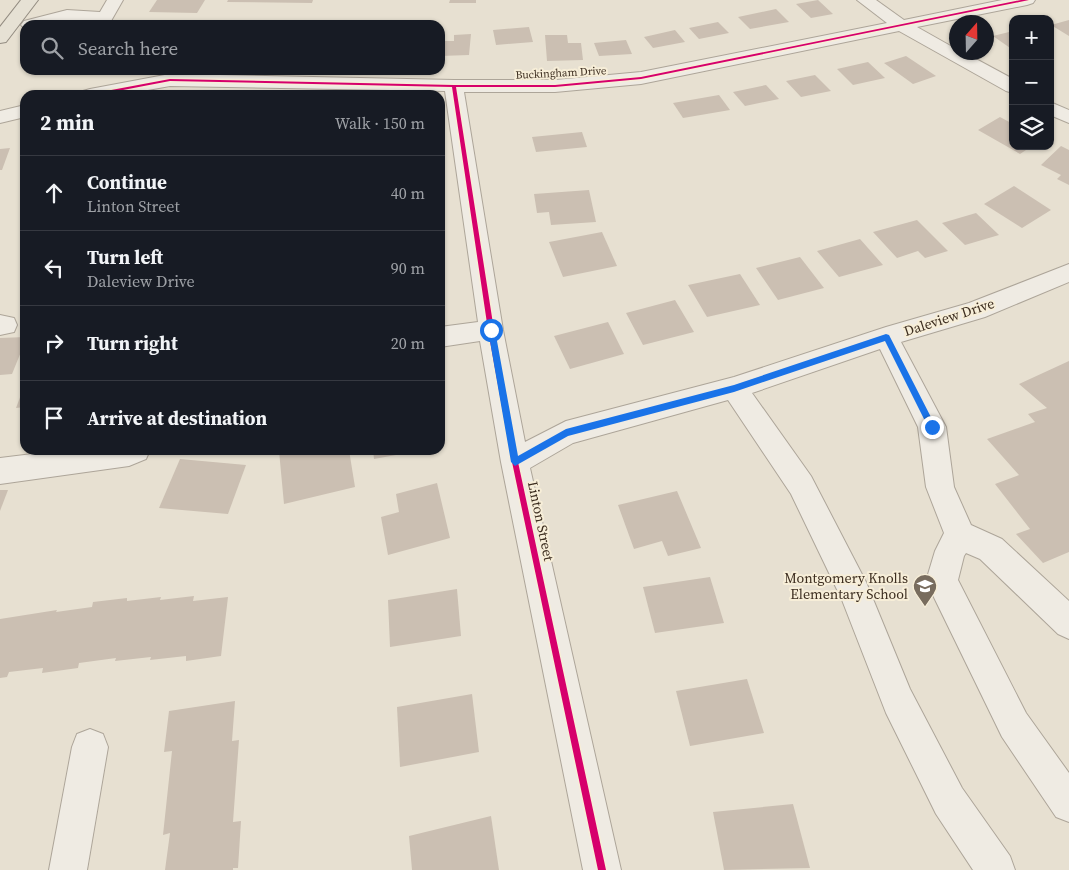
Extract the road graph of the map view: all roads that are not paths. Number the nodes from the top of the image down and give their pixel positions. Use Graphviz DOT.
graph roads {
  1 [pos="115,0"];
  2 [pos="865,0"];
  3 [pos="1027,0"];
  4 [pos="29,1"];
  5 [pos="67,16"];
  6 [pos="51,20"];
  7 [pos="902,26"];
  8 [pos="20,28"];
  9 [pos="3,35"];
  10 [pos="99,75"];
  11 [pos="1009,85"];
  12 [pos="454,86"];
  13 [pos="205,87"];
  14 [pos="95,90"];
  15 [pos="116,90"];
  16 [pos="1054,110"];
  17 [pos="20,112"];
  18 [pos="1069,116"];
  19 [pos="0,117"];
  20 [pos="1069,273"];
  21 [pos="491,330"];
  22 [pos="445,336"];
  23 [pos="886,337"];
  24 [pos="734,388"];
  25 [pos="121,455"];
  26 [pos="515,462"];
  27 [pos="0,471"];
  28 [pos="960,536"];
  29 [pos="1069,623"];
  30 [pos="90,747"];
  31 [pos="1069,804"];
  32 [pos="68,870"];
  33 [pos="602,870"];
  34 [pos="996,870"];
  1 -- 5 [label="street"];
  2 -- 7 [label="street"];
  3 -- 7 [label="street, Buckingham Drive"];
  4 -- 5 [label="street"];
  4 -- 9 [label="main road"];
  5 -- 6 [label="street"];
  7 -- 11 [label="street"];
  7 -- 12 [label="street, Buckingham Drive"];
  8 -- 9 [label="street"];
  10 -- 14 [label="street"];
  12 -- 13 [label="street, Buckingham Drive"];
  12 -- 21 [label="street, Linton Street"];
  13 -- 15 [label="street, Buckingham Drive"];
  16 -- 18 [label="street"];
  17 -- 19 [label="street"];
  20 -- 23 [label="street, Daleview Drive"];
  21 -- 22 [label="street"];
  21 -- 26 [label="street, Linton Street"];
  23 -- 24 [label="street, Daleview Drive"];
  23 -- 28 [label="street"];
  24 -- 26 [label="street, Daleview Drive"];
  24 -- 34 [label="street"];
  25 -- 27 [label="street"];
  26 -- 33 [label="street, Linton Street"];
  28 -- 29 [label="street"];
  28 -- 31 [label="street"];
  30 -- 32 [label="street"];
}
